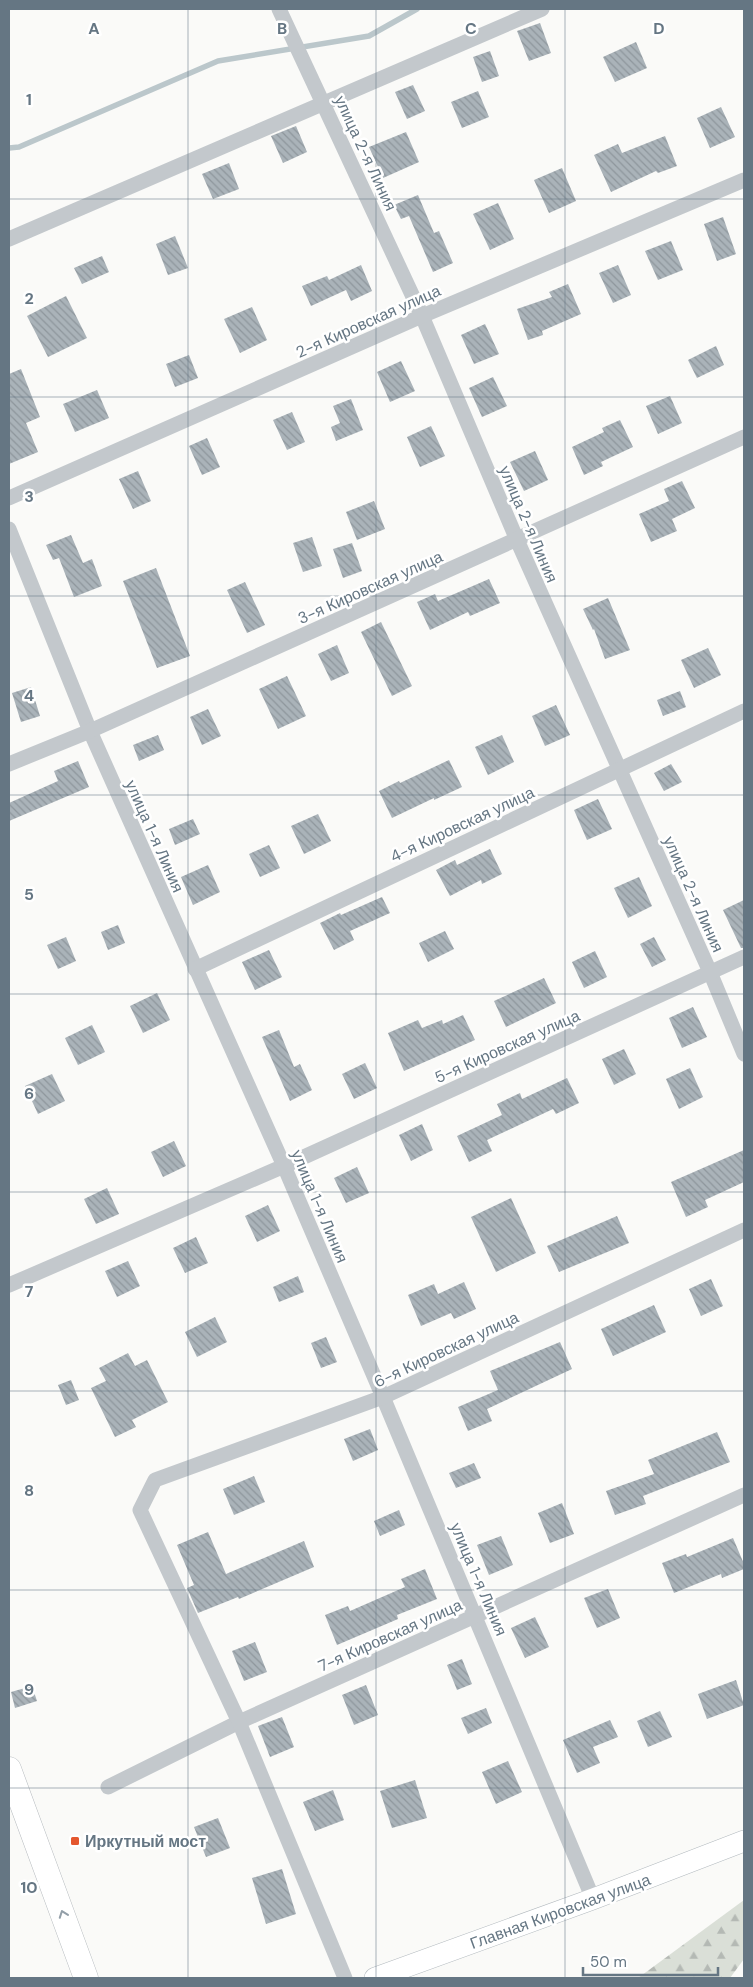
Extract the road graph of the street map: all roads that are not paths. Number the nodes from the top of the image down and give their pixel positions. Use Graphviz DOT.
graph roads {
  1 [pos="279,9"];
  2 [pos="542,9"];
  3 [pos="323,103"];
  4 [pos="744,180"];
  5 [pos="9,239"];
  6 [pos="422,316"];
  7 [pos="744,437"];
  8 [pos="9,498"];
  9 [pos="9,529"];
  10 [pos="517,540"];
  11 [pos="744,710"];
  12 [pos="90,731"];
  13 [pos="9,764"];
  14 [pos="618,770"];
  15 [pos="744,958"];
  16 [pos="195,969"];
  17 [pos="710,972"];
  18 [pos="744,1054"];
  19 [pos="284,1166"];
  20 [pos="744,1230"];
  21 [pos="9,1285"];
  22 [pos="383,1397"];
  23 [pos="744,1495"];
  24 [pos="476,1616"];
  25 [pos="239,1722"];
  26 [pos="9,1769"];
  27 [pos="108,1787"];
  28 [pos="744,1842"];
  29 [pos="594,1899"];
  30 [pos="81,1972"];
  31 [pos="96,1978"];
  32 [pos="345,1978"];
  33 [pos="375,1978"];
  1 -- 3 [label="street, улица 2-я Линия"];
  2 -- 3 [label="street"];
  3 -- 5 [label="street"];
  3 -- 6 [label="street, улица 2-я Линия"];
  4 -- 6 [label="street, 2-я Кировская улица"];
  6 -- 8 [label="street, 2-я Кировская улица"];
  6 -- 10 [label="street, улица 2-я Линия"];
  7 -- 10 [label="street, 3-я Кировская улица"];
  9 -- 12 [label="street, улица 1-я Линия"];
  10 -- 12 [label="street, 3-я Кировская улица"];
  10 -- 14 [label="street, улица 2-я Линия"];
  11 -- 14 [label="street, 4-я Кировская улица"];
  12 -- 13 [label="street, 3-я Кировская улица"];
  12 -- 16 [label="street, улица 1-я Линия"];
  14 -- 16 [label="street, 4-я Кировская улица"];
  14 -- 17 [label="street, улица 2-я Линия"];
  15 -- 17 [label="street, 5-я Кировская улица"];
  16 -- 19 [label="street, улица 1-я Линия"];
  17 -- 18 [label="street, улица 2-я Линия"];
  17 -- 19 [label="street, 5-я Кировская улица"];
  19 -- 21 [label="street, 5-я Кировская улица"];
  19 -- 22 [label="street, улица 1-я Линия"];
  20 -- 22 [label="street, 6-я Кировская улица"];
  22 -- 24 [label="street, улица 1-я Линия"];
  22 -- 25 [label="street, 6-я Кировская улица"];
  23 -- 24 [label="street, 7-я Кировская улица"];
  24 -- 25 [label="street, 7-я Кировская улица"];
  24 -- 29 [label="street, улица 1-я Линия"];
  25 -- 27 [label="street, 7-я Кировская улица"];
  25 -- 32 [label="street"];
  30 -- 26 [label="main road, one-way"];
  28 -- 29 [label="main road, Главная Кировская улица"];
  29 -- 33 [label="main road, Главная Кировская улица"];
  30 -- 31 [label="main road"];
}
